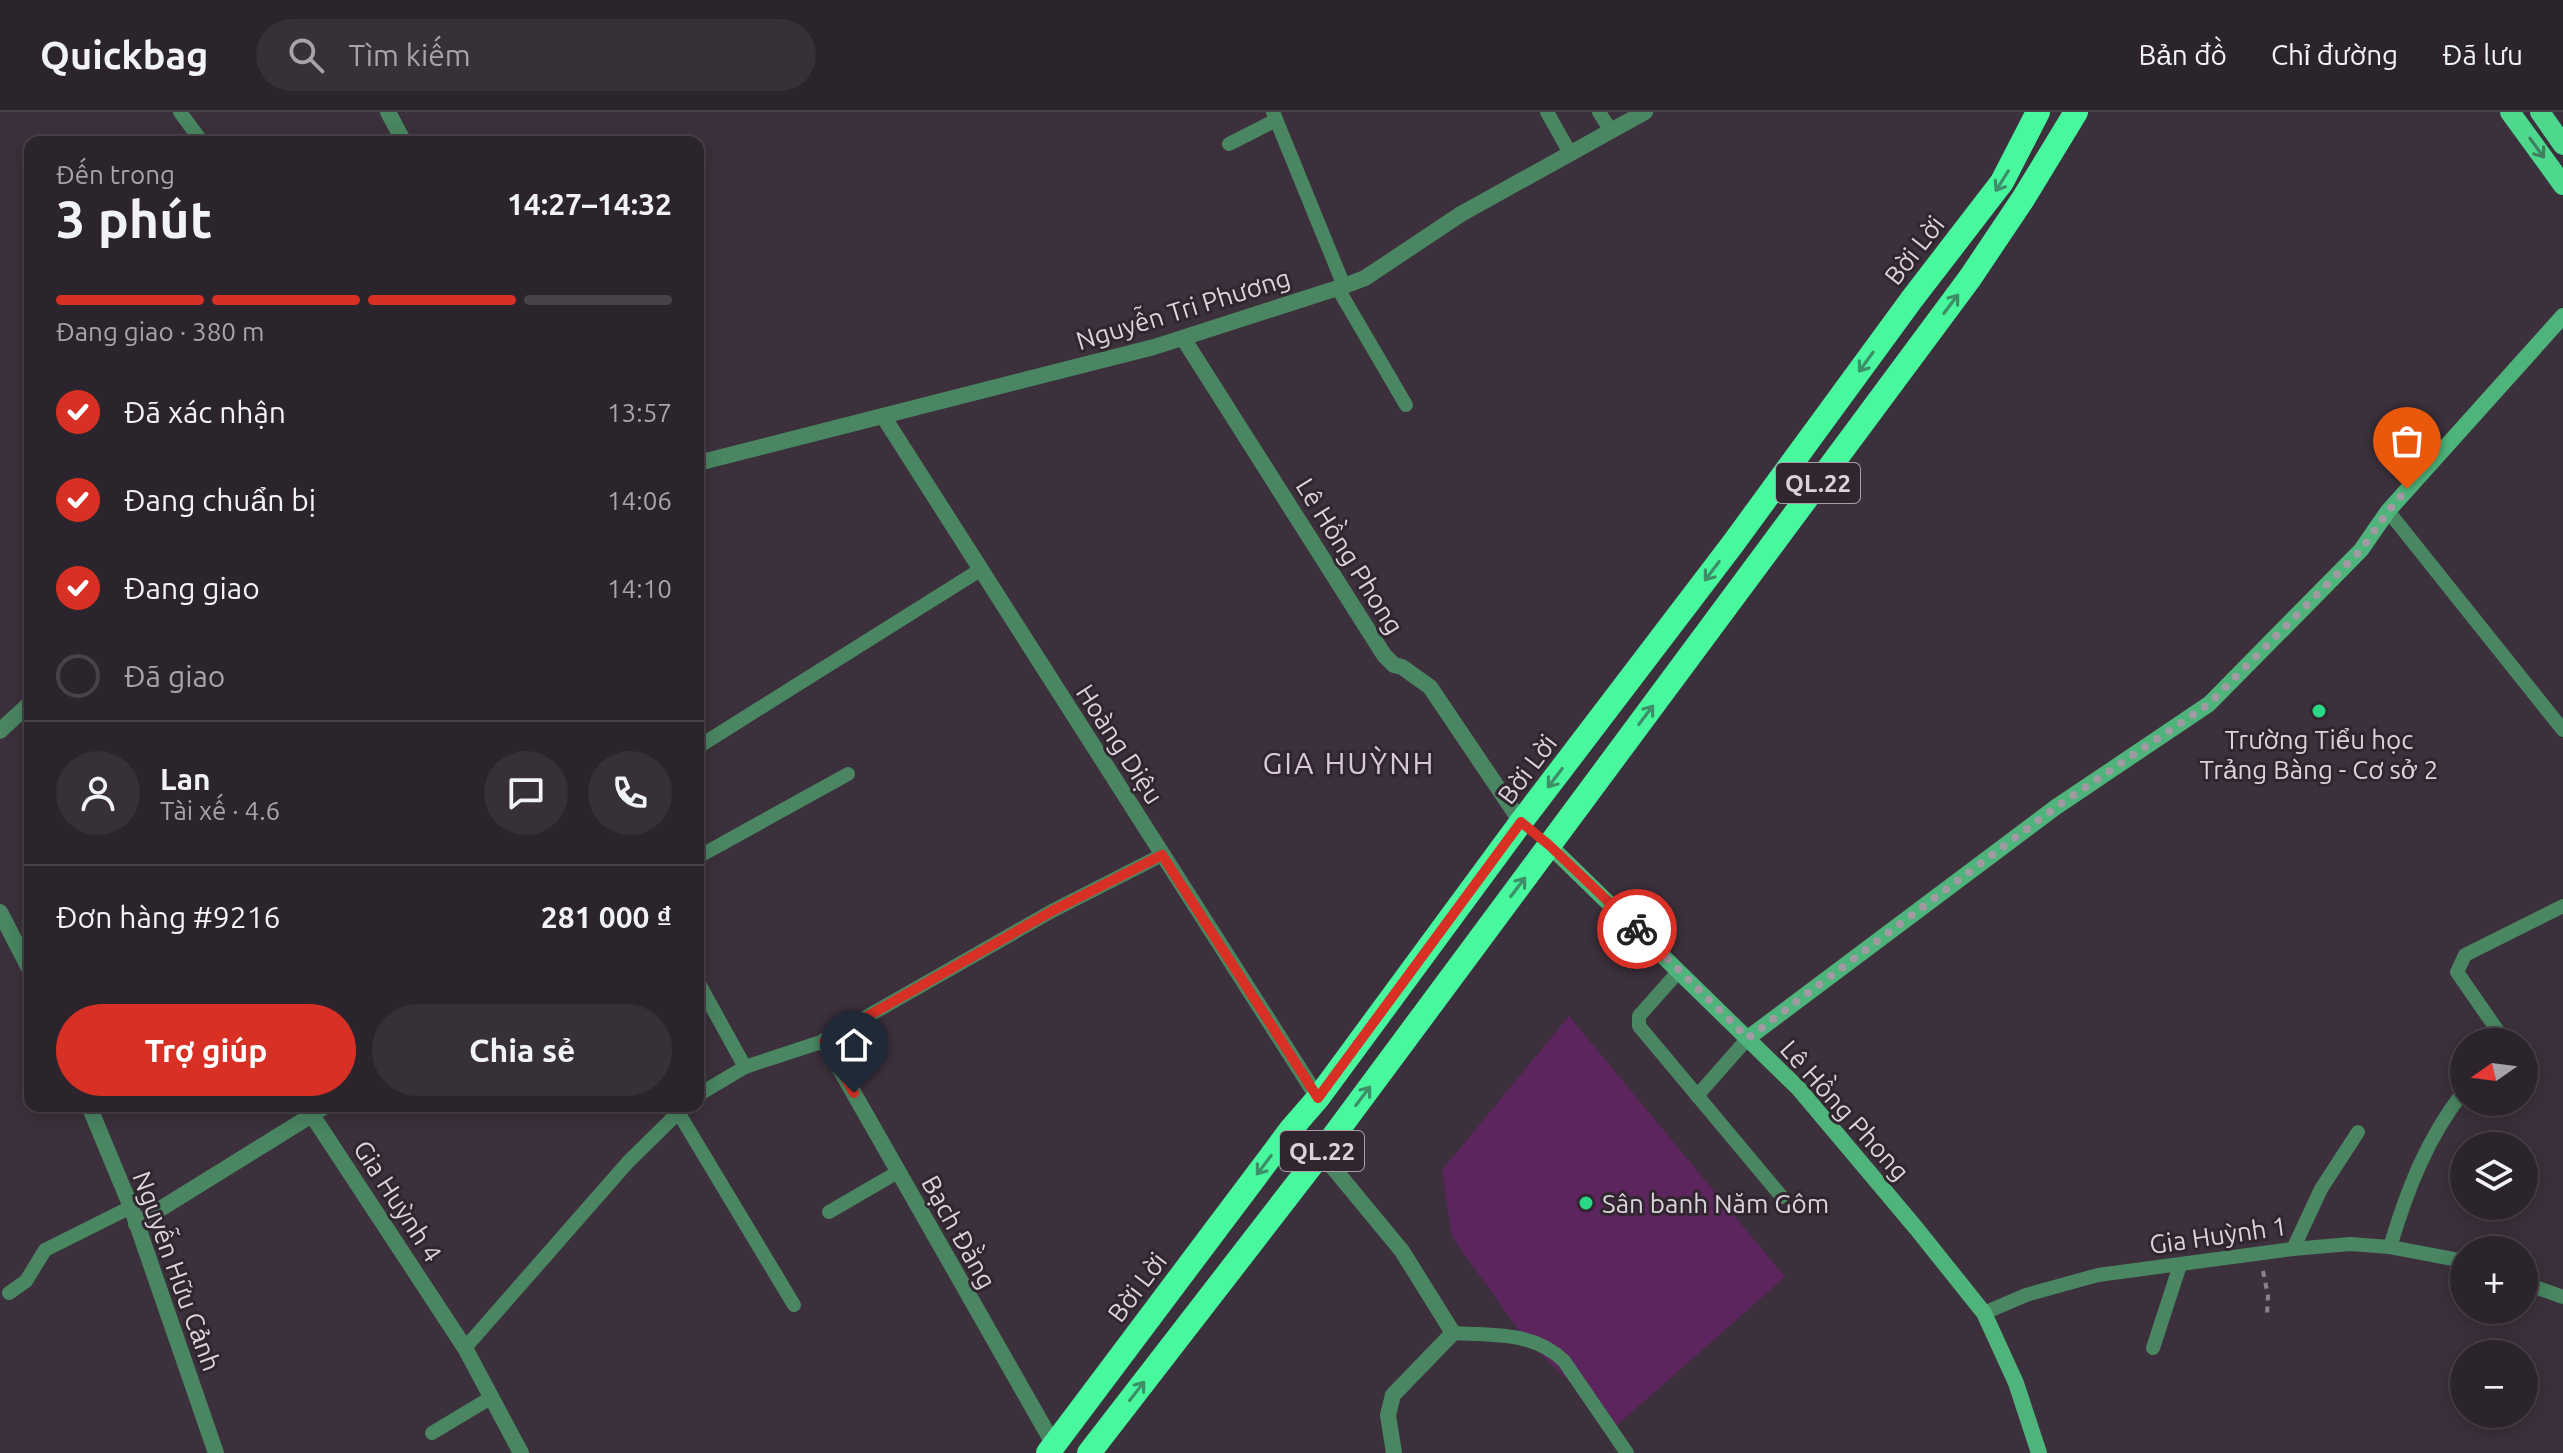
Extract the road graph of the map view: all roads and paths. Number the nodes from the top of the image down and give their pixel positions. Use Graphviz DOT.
graph roads {
  1 [pos="180,112"];
  2 [pos="388,112"];
  3 [pos="1547,112"];
  4 [pos="1599,112"];
  5 [pos="1645,112"];
  6 [pos="2038,112"];
  7 [pos="2076,112"];
  8 [pos="2510,112"];
  9 [pos="2540,112"];
  10 [pos="1274,116"];
  11 [pos="1611,131"];
  12 [pos="198,136"];
  13 [pos="401,136"];
  14 [pos="1229,144"];
  15 [pos="2563,145"];
  16 [pos="1570,153"];
  17 [pos="2563,185"];
  18 [pos="1340,286"];
  19 [pos="2563,316"];
  20 [pos="1183,338"];
  21 [pos="1406,405"];
  22 [pos="883,416"];
  23 [pos="704,461"];
  24 [pos="2388,511"];
  25 [pos="980,570"];
  26 [pos="24,709"];
  27 [pos="2563,730"];
  28 [pos="0,731"];
  29 [pos="704,743"];
  30 [pos="848,774"];
  31 [pos="1521,822"];
  32 [pos="1549,845"];
  33 [pos="704,850"];
  34 [pos="1162,855"];
  35 [pos="2563,906"];
  36 [pos="0,912"];
  37 [pos="24,958"];
  38 [pos="1679,971"];
  39 [pos="704,994"];
  40 [pos="2496,1028"];
  41 [pos="1748,1038"];
  42 [pos="824,1041"];
  43 [pos="745,1067"];
  44 [pos="704,1091"];
  45 [pos="1697,1096"];
  46 [pos="1318,1098"];
  47 [pos="2450,1108"];
  48 [pos="91,1112"];
  49 [pos="317,1112"];
  50 [pos="679,1112"];
  51 [pos="684,1112"];
  52 [pos="312,1115"];
  53 [pos="2358,1132"];
  54 [pos="1321,1153"];
  55 [pos="898,1172"];
  56 [pos="1782,1197"];
  57 [pos="131,1207"];
  58 [pos="829,1212"];
  59 [pos="136,1224"];
  60 [pos="2390,1247"];
  61 [pos="2293,1249"];
  62 [pos="2259,1254"];
  63 [pos="2450,1258"];
  64 [pos="2180,1265"];
  65 [pos="2538,1288"];
  66 [pos="9,1293"];
  67 [pos="2563,1297"];
  68 [pos="794,1305"];
  69 [pos="1984,1313"];
  70 [pos="2267,1315"];
  71 [pos="1453,1333"];
  72 [pos="465,1348"];
  73 [pos="2153,1348"];
  74 [pos="492,1397"];
  75 [pos="432,1433"];
  76 [pos="1051,1449"];
  77 [pos="216,1453"];
  78 [pos="521,1453"];
  79 [pos="1089,1453"];
  80 [pos="1394,1453"];
  81 [pos="1627,1453"];
  82 [pos="2039,1453"];
  1 -- 12 [label="lane"];
  2 -- 13 [label="street"];
  3 -- 16 [label="lane"];
  4 -- 11 [label="lane"];
  5 -- 11 [label="street, Nguyễn Tri Phương"];
  6 -- 31 [label="highway, Bời Lời / QL.22, one-way"];
  32 -- 7 [label="highway, QL.22, one-way"];
  8 -- 17 [label="main road, one-way"];
  9 -- 15 [label="main road"];
  10 -- 14 [label="lane"];
  10 -- 18 [label="lane"];
  11 -- 16 [label="street, Nguyễn Tri Phương"];
  16 -- 18 [label="street, Nguyễn Tri Phương"];
  18 -- 20 [label="street, Nguyễn Tri Phương"];
  18 -- 21 [label="lane"];
  19 -- 24 [label="street"];
  20 -- 22 [label="street, Nguyễn Tri Phương"];
  20 -- 31 [label="street, Lê Hồng Phong"];
  22 -- 23 [label="street, Nguyễn Tri Phương"];
  22 -- 25 [label="street, Hoàng Diệu"];
  24 -- 27 [label="lane"];
  24 -- 41 [label="street"];
  25 -- 29 [label="lane"];
  25 -- 34 [label="street, Hoàng Diệu"];
  26 -- 28 [label="street"];
  30 -- 33 [label="lane"];
  31 -- 32 [label="highway"];
  31 -- 46 [label="highway, Bời Lời / QL.22"];
  32 -- 38 [label="street, Lê Hồng Phong"];
  54 -- 32 [label="highway, QL.22, one-way"];
  34 -- 42 [label="lane"];
  34 -- 46 [label="street, Hoàng Diệu"];
  35 -- 40 [label="lane"];
  36 -- 37 [label="street"];
  38 -- 41 [label="street, Lê Hồng Phong"];
  38 -- 45 [label="lane"];
  39 -- 43 [label="lane"];
  41 -- 45 [label="lane"];
  41 -- 69 [label="street, Lê Hồng Phong"];
  42 -- 43 [label="lane"];
  42 -- 55 [label="street, Bạch Đằng"];
  43 -- 44 [label="lane"];
  45 -- 56 [label="lane"];
  46 -- 76 [label="highway, Bời Lời / QL.22, one-way"];
  47 -- 60 [label="lane"];
  48 -- 57 [label="street, Nguyễn Hữu Cảnh"];
  49 -- 52 [label="lane"];
  50 -- 72 [label="lane"];
  51 -- 68 [label="lane"];
  52 -- 59 [label="street"];
  52 -- 72 [label="street, Gia Huỳnh 4"];
  53 -- 61 [label="lane"];
  54 -- 71 [label="street"];
  79 -- 54 [label="highway, QL.22, one-way"];
  55 -- 58 [label="lane"];
  55 -- 76 [label="street, Bạch Đằng"];
  57 -- 59 [label="street, Nguyễn Hữu Cảnh"];
  57 -- 66 [label="lane"];
  59 -- 77 [label="street, Nguyễn Hữu Cảnh"];
  60 -- 61 [label="lane, Gia Huỳnh 1"];
  60 -- 63 [label="lane, Gia Huỳnh 1"];
  61 -- 62 [label="lane, Gia Huỳnh 1"];
  62 -- 64 [label="lane, Gia Huỳnh 1"];
  62 -- 70 [label="path"];
  64 -- 69 [label="lane, Gia Huỳnh 1"];
  64 -- 73 [label="lane"];
  65 -- 67 [label="lane"];
  69 -- 82 [label="street, Lê Hồng Phong"];
  71 -- 80 [label="street"];
  71 -- 81 [label="lane"];
  72 -- 74 [label="street, Gia Huỳnh 4"];
  74 -- 75 [label="lane"];
  74 -- 78 [label="street, Gia Huỳnh 4"];
}
